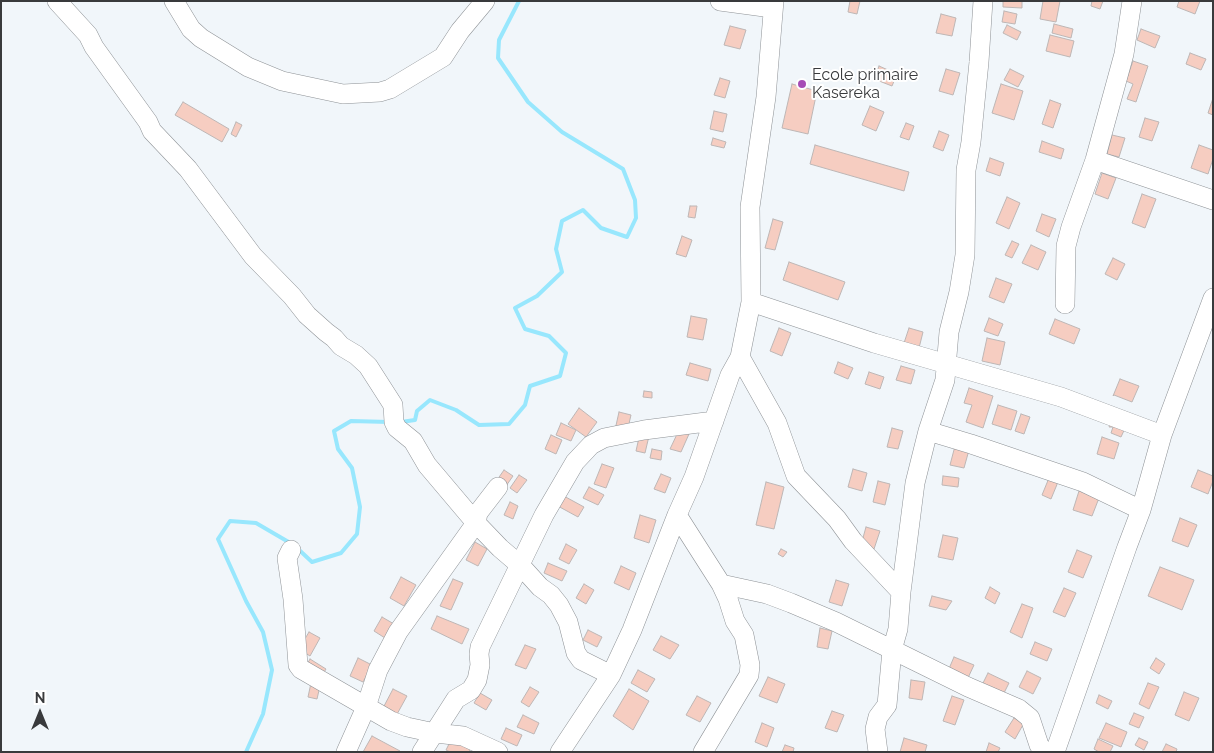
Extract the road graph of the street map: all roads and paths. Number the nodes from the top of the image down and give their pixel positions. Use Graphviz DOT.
graph roads {
  1 [pos="57,1"];
  2 [pos="174,1"];
  3 [pos="485,1"];
  4 [pos="720,1"];
  5 [pos="983,1"];
  6 [pos="1132,1"];
  7 [pos="773,5"];
  8 [pos="1095,160"];
  9 [pos="1213,200"];
  10 [pos="1213,298"];
  11 [pos="751,302"];
  12 [pos="1065,304"];
  13 [pos="740,358"];
  14 [pos="947,364"];
  15 [pos="714,421"];
  16 [pos="928,432"];
  17 [pos="1162,435"];
  18 [pos="498,487"];
  19 [pos="1141,510"];
  20 [pos="677,515"];
  21 [pos="476,523"];
  22 [pos="291,550"];
  23 [pos="521,566"];
  24 [pos="721,584"];
  25 [pos="900,592"];
  26 [pos="892,650"];
  27 [pos="611,675"];
  28 [pos="366,706"];
  29 [pos="434,733"];
  30 [pos="346,752"];
  31 [pos="422,752"];
  32 [pos="498,752"];
  33 [pos="560,752"];
  34 [pos="703,752"];
  35 [pos="878,752"];
  36 [pos="1044,752"];
  37 [pos="1055,752"];
  1 -- 21 [label="street"];
  2 -- 3 [label="street"];
  4 -- 7 [label="street"];
  5 -- 14 [label="street"];
  6 -- 8 [label="street"];
  7 -- 11 [label="street"];
  8 -- 9 [label="street"];
  8 -- 12 [label="street"];
  10 -- 17 [label="street"];
  11 -- 13 [label="street"];
  11 -- 14 [label="street"];
  13 -- 15 [label="street"];
  13 -- 25 [label="street"];
  14 -- 16 [label="street"];
  14 -- 17 [label="street"];
  15 -- 20 [label="street"];
  15 -- 23 [label="street"];
  16 -- 19 [label="street"];
  16 -- 25 [label="street"];
  17 -- 19 [label="street"];
  18 -- 21 [label="street"];
  19 -- 37 [label="street"];
  20 -- 24 [label="street"];
  20 -- 27 [label="street"];
  21 -- 23 [label="street"];
  21 -- 28 [label="street"];
  22 -- 28 [label="street"];
  23 -- 27 [label="street"];
  23 -- 29 [label="street"];
  24 -- 26 [label="street"];
  24 -- 34 [label="street"];
  25 -- 26 [label="street"];
  26 -- 35 [label="street"];
  26 -- 36 [label="street"];
  27 -- 33 [label="street"];
  28 -- 29 [label="street"];
  28 -- 30 [label="street"];
  29 -- 31 [label="street"];
  29 -- 32 [label="street"];
}
